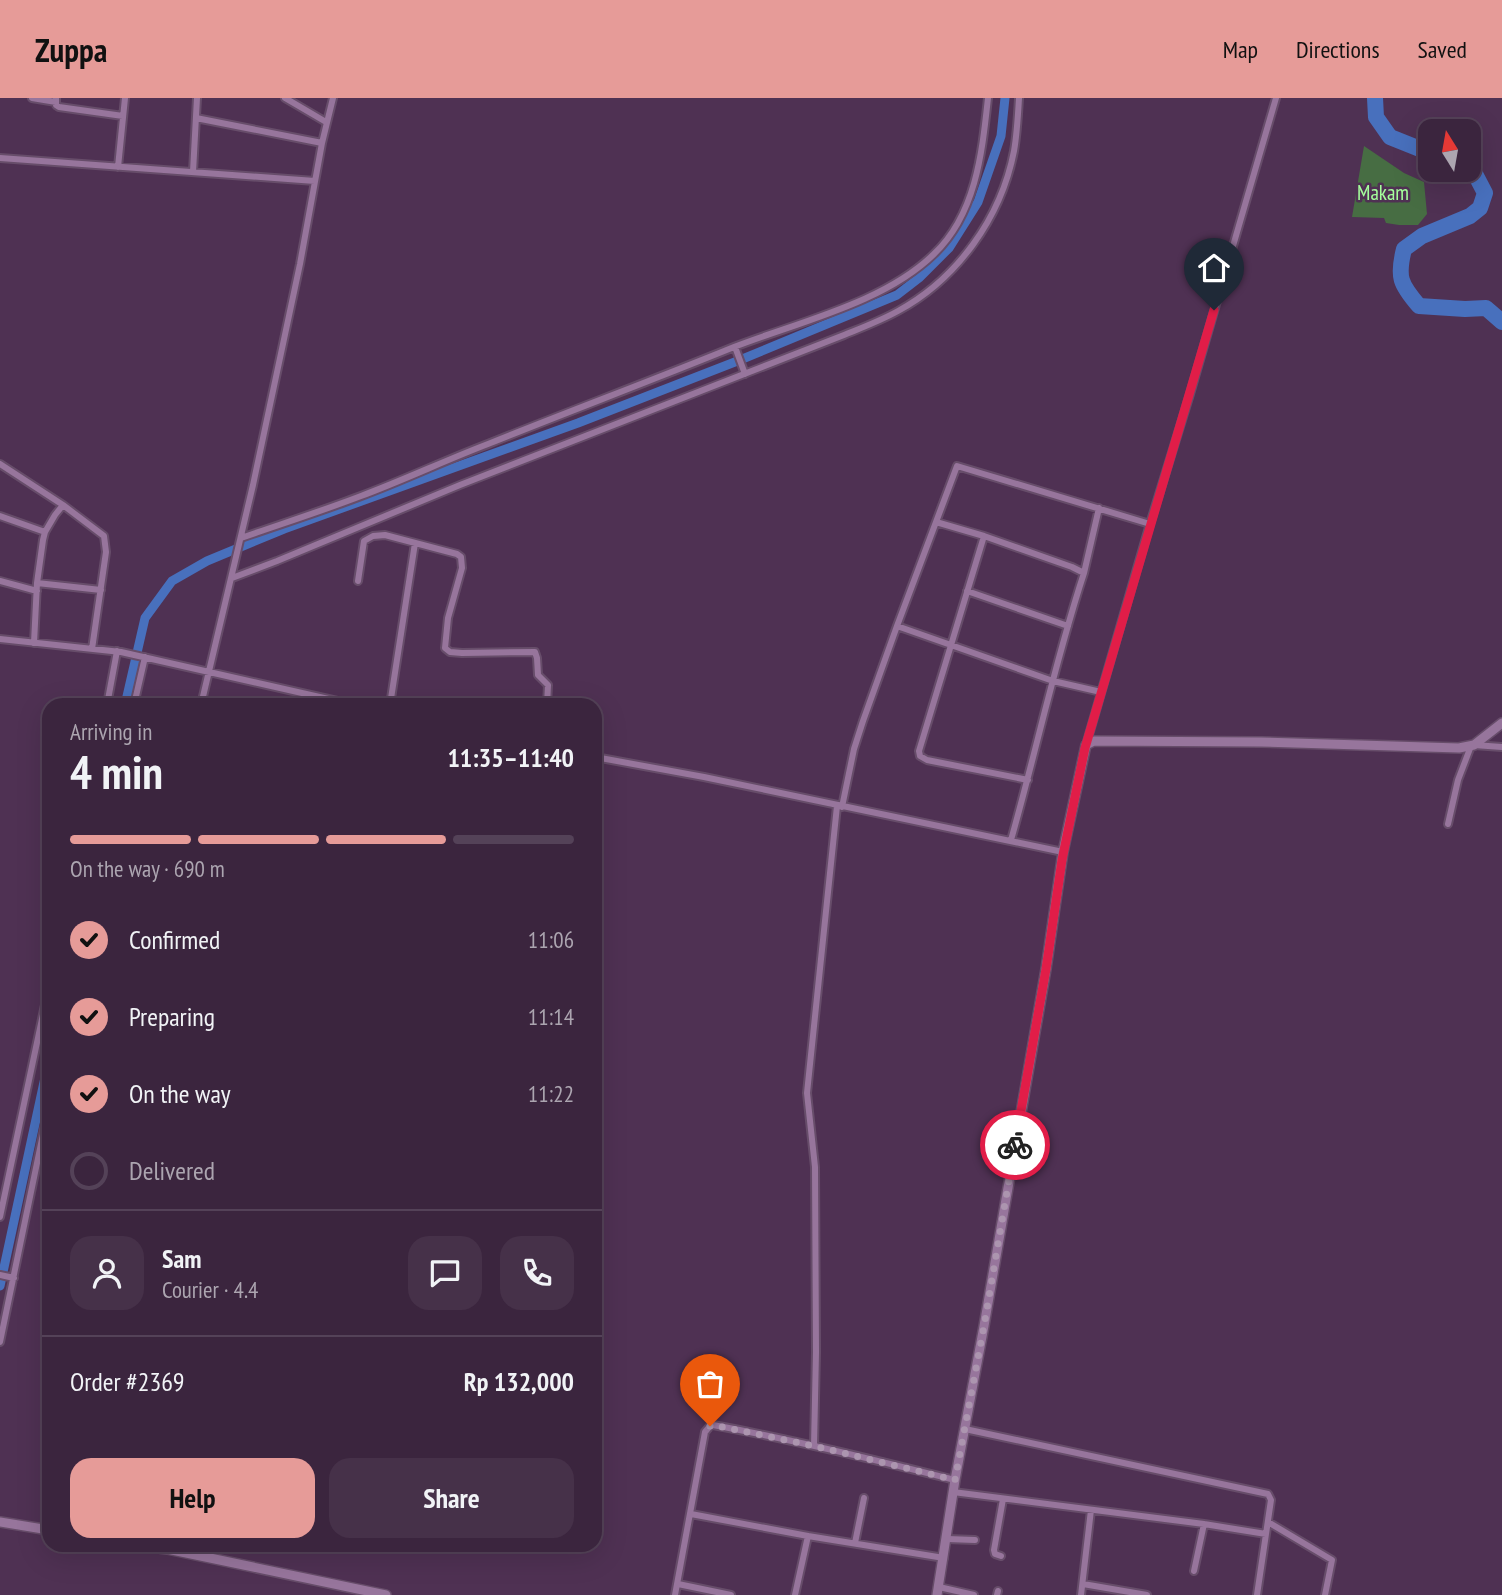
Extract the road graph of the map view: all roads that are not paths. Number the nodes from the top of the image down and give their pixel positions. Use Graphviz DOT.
graph roads {
  1 [pos="32,98"];
  2 [pos="125,98"];
  3 [pos="197,98"];
  4 [pos="285,98"];
  5 [pos="333,98"];
  6 [pos="989,98"];
  7 [pos="1019,98"];
  8 [pos="1276,98"];
  9 [pos="56,100"];
  10 [pos="123,116"];
  11 [pos="196,118"];
  12 [pos="326,122"];
  13 [pos="322,143"];
  14 [pos="0,158"];
  15 [pos="118,167"];
  16 [pos="193,172"];
  17 [pos="315,181"];
  18 [pos="736,349"];
  19 [pos="744,372"];
  20 [pos="0,464"];
  21 [pos="64,505"];
  22 [pos="1099,508"];
  23 [pos="0,516"];
  24 [pos="936,522"];
  25 [pos="1150,524"];
  26 [pos="355,528"];
  27 [pos="45,532"];
  28 [pos="984,537"];
  29 [pos="240,541"];
  30 [pos="364,541"];
  31 [pos="415,543"];
  32 [pos="1084,573"];
  33 [pos="232,578"];
  34 [pos="0,581"];
  35 [pos="358,581"];
  36 [pos="37,587"];
  37 [pos="101,590"];
  38 [pos="967,591"];
  39 [pos="897,626"];
  40 [pos="1068,626"];
  41 [pos="0,639"];
  42 [pos="34,643"];
  43 [pos="952,645"];
  44 [pos="92,649"];
  45 [pos="119,652"];
  46 [pos="143,657"];
  47 [pos="208,673"];
  48 [pos="1053,681"];
  49 [pos="1101,692"];
  50 [pos="109,698"];
  51 [pos="135,698"];
  52 [pos="203,698"];
  53 [pos="323,698"];
  54 [pos="391,698"];
  55 [pos="547,698"];
  56 [pos="1502,723"];
  57 [pos="1086,745"];
  58 [pos="1472,746"];
  59 [pos="1502,747"];
  60 [pos="602,758"];
  61 [pos="1028,780"];
  62 [pos="839,806"];
  63 [pos="1448,824"];
  64 [pos="1011,840"];
  65 [pos="1063,852"];
  66 [pos="42,1019"];
  67 [pos="42,1138"];
  68 [pos="0,1217"];
  69 [pos="0,1275"];
  70 [pos="12,1278"];
  71 [pos="0,1342"];
  72 [pos="965,1429"];
  73 [pos="814,1446"];
  74 [pos="955,1480"];
  75 [pos="953,1492"];
  76 [pos="864,1498"];
  77 [pos="1003,1499"];
  78 [pos="1091,1510"];
  79 [pos="691,1514"];
  80 [pos="0,1522"];
  81 [pos="1268,1522"];
  82 [pos="1204,1524"];
  83 [pos="42,1529"];
  84 [pos="1266,1534"];
  85 [pos="808,1536"];
  86 [pos="947,1539"];
  87 [pos="975,1540"];
  88 [pos="855,1543"];
  89 [pos="178,1552"];
  90 [pos="1001,1556"];
  91 [pos="944,1558"];
  92 [pos="1194,1571"];
  93 [pos="678,1584"];
  94 [pos="1083,1584"];
  95 [pos="938,1591"];
  96 [pos="386,1595"];
  97 [pos="675,1595"];
  98 [pos="732,1595"];
  99 [pos="795,1595"];
  100 [pos="974,1595"];
  101 [pos="1081,1595"];
  102 [pos="1147,1595"];
  103 [pos="1257,1595"];
  104 [pos="1325,1595"];
  1 -- 9 [label="street"];
  2 -- 10 [label="street"];
  3 -- 11 [label="street"];
  4 -- 12 [label="street"];
  5 -- 12 [label="street"];
  6 -- 18 [label="street"];
  7 -- 19 [label="street"];
  8 -- 25 [label="street"];
  9 -- 10 [label="street"];
  10 -- 15 [label="street"];
  11 -- 13 [label="street"];
  11 -- 16 [label="street"];
  12 -- 13 [label="street"];
  13 -- 17 [label="street"];
  14 -- 15 [label="street"];
  15 -- 16 [label="street"];
  16 -- 17 [label="street"];
  17 -- 29 [label="street"];
  18 -- 19 [label="street"];
  18 -- 29 [label="street"];
  19 -- 26 [label="street"];
  20 -- 21 [label="street"];
  21 -- 27 [label="street"];
  21 -- 37 [label="street"];
  22 -- 24 [label="street"];
  22 -- 25 [label="street"];
  22 -- 32 [label="street"];
  23 -- 27 [label="street"];
  24 -- 28 [label="street"];
  24 -- 39 [label="street"];
  25 -- 49 [label="street"];
  26 -- 30 [label="street"];
  26 -- 33 [label="street"];
  27 -- 36 [label="street"];
  28 -- 32 [label="street"];
  28 -- 38 [label="street"];
  29 -- 33 [label="street"];
  30 -- 31 [label="street"];
  30 -- 35 [label="street"];
  31 -- 54 [label="street"];
  31 -- 55 [label="street"];
  32 -- 40 [label="street"];
  33 -- 47 [label="street"];
  34 -- 36 [label="street"];
  36 -- 37 [label="street"];
  36 -- 42 [label="street"];
  37 -- 44 [label="street"];
  38 -- 40 [label="street"];
  38 -- 43 [label="street"];
  39 -- 43 [label="street"];
  39 -- 62 [label="street"];
  40 -- 48 [label="street"];
  41 -- 42 [label="street"];
  42 -- 44 [label="street"];
  43 -- 48 [label="street"];
  43 -- 61 [label="street"];
  44 -- 45 [label="street"];
  45 -- 46 [label="street"];
  45 -- 50 [label="street"];
  46 -- 47 [label="street"];
  46 -- 51 [label="street"];
  47 -- 52 [label="street"];
  47 -- 53 [label="street"];
  48 -- 49 [label="street"];
  48 -- 61 [label="street"];
  49 -- 57 [label="street"];
  56 -- 58 [label="main road"];
  57 -- 58 [label="main road"];
  57 -- 65 [label="main road"];
  58 -- 59 [label="street"];
  58 -- 63 [label="street"];
  60 -- 62 [label="street"];
  61 -- 64 [label="street"];
  62 -- 64 [label="street"];
  62 -- 73 [label="street"];
  64 -- 65 [label="street"];
  65 -- 72 [label="main road"];
  66 -- 68 [label="street"];
  67 -- 70 [label="street"];
  69 -- 70 [label="street"];
  70 -- 71 [label="street"];
  72 -- 74 [label="main road"];
  72 -- 81 [label="street"];
  73 -- 74 [label="street"];
  73 -- 79 [label="street"];
  74 -- 75 [label="main road"];
  75 -- 77 [label="street"];
  75 -- 86 [label="main road"];
  76 -- 88 [label="street"];
  77 -- 78 [label="street"];
  77 -- 90 [label="street"];
  78 -- 82 [label="street"];
  78 -- 94 [label="street"];
  79 -- 85 [label="street"];
  79 -- 93 [label="street"];
  80 -- 83 [label="main road"];
  81 -- 84 [label="street"];
  81 -- 104 [label="street"];
  82 -- 84 [label="street"];
  82 -- 92 [label="street"];
  84 -- 103 [label="street"];
  85 -- 88 [label="street"];
  85 -- 99 [label="street"];
  86 -- 87 [label="street"];
  86 -- 91 [label="main road"];
  88 -- 91 [label="street"];
  89 -- 96 [label="main road"];
  91 -- 95 [label="main road"];
  93 -- 97 [label="street"];
  93 -- 98 [label="street"];
  94 -- 101 [label="street"];
  94 -- 102 [label="street"];
  95 -- 100 [label="street"];
}
